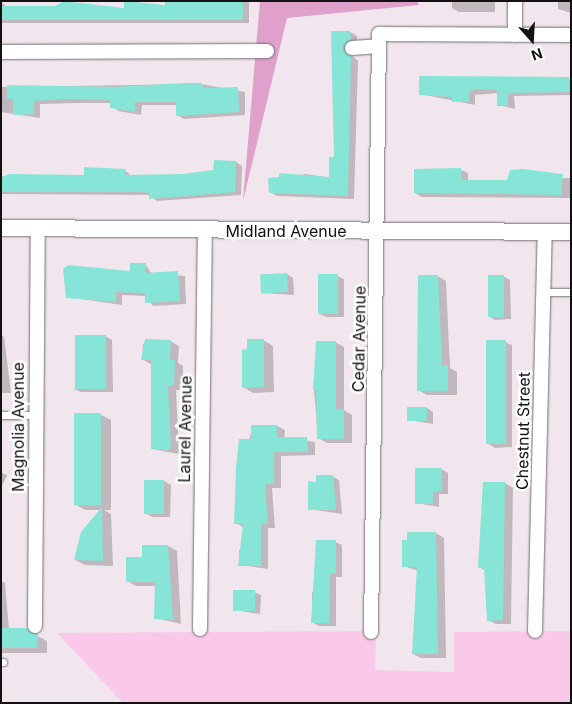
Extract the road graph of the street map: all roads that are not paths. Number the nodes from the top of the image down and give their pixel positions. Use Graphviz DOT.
graph roads {
  1 [pos="515,1"];
  2 [pos="515,35"];
  3 [pos="571,35"];
  4 [pos="379,46"];
  5 [pos="352,48"];
  6 [pos="267,51"];
  7 [pos="1,52"];
  8 [pos="1,228"];
  9 [pos="38,228"];
  10 [pos="205,230"];
  11 [pos="378,232"];
  12 [pos="545,232"];
  13 [pos="571,232"];
  14 [pos="544,292"];
  15 [pos="571,292"];
  16 [pos="1,415"];
  17 [pos="34,415"];
  18 [pos="34,626"];
  19 [pos="200,629"];
  20 [pos="535,631"];
  21 [pos="370,632"];
  1 -- 2 [label="street"];
  2 -- 3 [label="street"];
  2 -- 4 [label="street"];
  4 -- 5 [label="street"];
  4 -- 11 [label="street, Cedar Avenue"];
  6 -- 7 [label="street"];
  8 -- 9 [label="street, Midland Avenue"];
  9 -- 10 [label="street, Midland Avenue"];
  9 -- 17 [label="street, Magnolia Avenue"];
  10 -- 11 [label="street, Midland Avenue"];
  10 -- 19 [label="street, Laurel Avenue"];
  11 -- 12 [label="street, Midland Avenue"];
  11 -- 21 [label="street, Cedar Avenue"];
  12 -- 13 [label="street, Midland Avenue"];
  12 -- 14 [label="street, Chestnut Street"];
  14 -- 15 [label="lane"];
  14 -- 20 [label="street, Chestnut Street"];
  16 -- 17 [label="lane"];
  17 -- 18 [label="street, Magnolia Avenue"];
}
